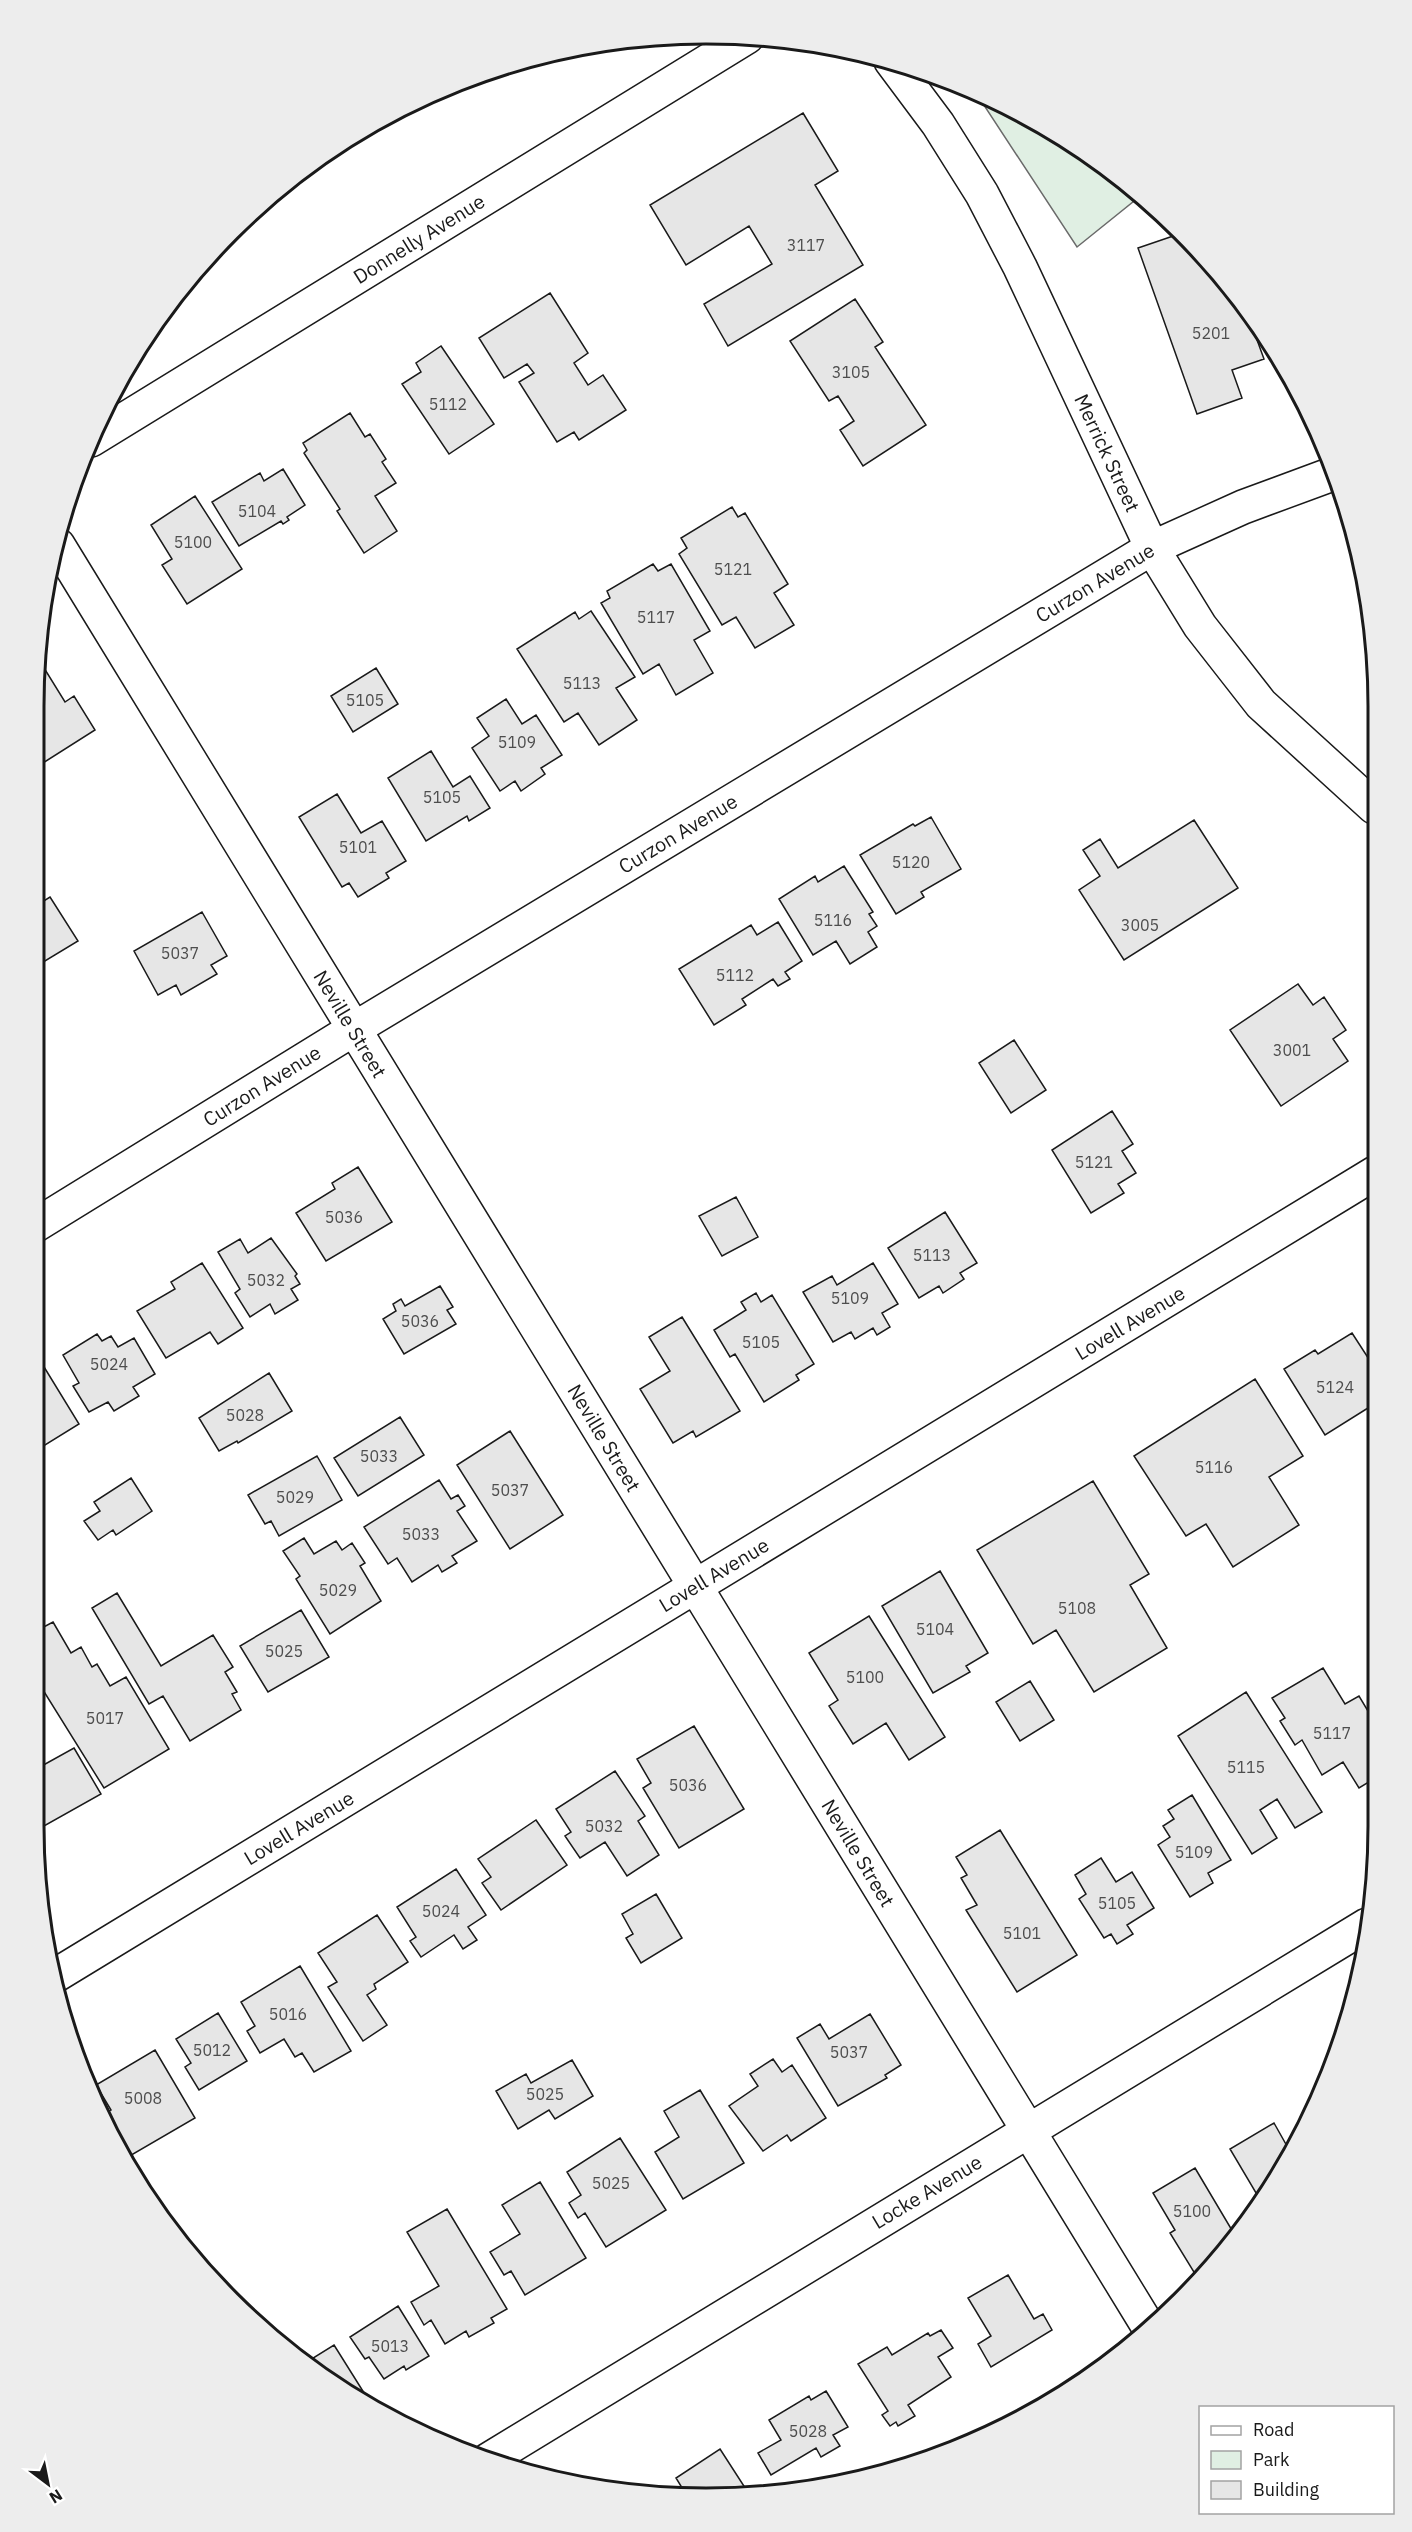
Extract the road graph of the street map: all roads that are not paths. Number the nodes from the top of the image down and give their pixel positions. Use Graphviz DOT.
graph roads {
  1 [pos="735,45"];
  2 [pos="899,73"];
  3 [pos="103,433"];
  4 [pos="1327,475"];
  5 [pos="1152,548"];
  6 [pos="62,552"];
  7 [pos="1369,802"];
  8 [pos="354,1029"];
  9 [pos="1369,1177"];
  10 [pos="43,1221"];
  11 [pos="695,1587"];
  12 [pos="1360,1929"];
  13 [pos="60,1973"];
  14 [pos="1028,2131"];
  15 [pos="1145,2322"];
  16 [pos="497,2454"];
  1 -- 3 [label="street, Donnelly Avenue"];
  2 -- 5 [label="street, Merrick Street"];
  4 -- 5 [label="street, Curzon Avenue"];
  5 -- 7 [label="street, Merrick Street"];
  5 -- 8 [label="street, Curzon Avenue"];
  6 -- 8 [label="street, Neville Street"];
  8 -- 10 [label="street, Curzon Avenue"];
  8 -- 11 [label="street, Neville Street"];
  9 -- 11 [label="street, Lovell Avenue"];
  11 -- 13 [label="street, Lovell Avenue"];
  11 -- 14 [label="street, Neville Street"];
  12 -- 14 [label="street, Locke Avenue"];
  14 -- 15 [label="street, Neville Street"];
  14 -- 16 [label="street, Locke Avenue"];
}
